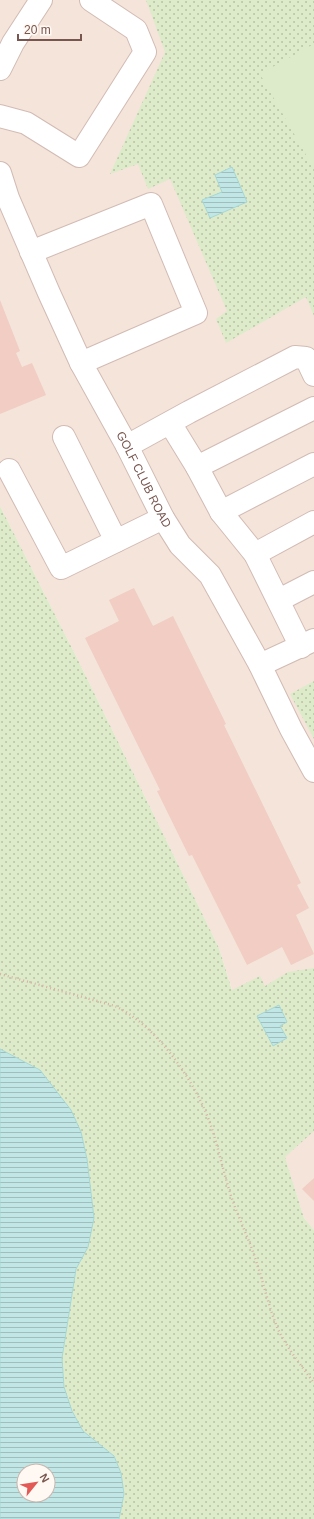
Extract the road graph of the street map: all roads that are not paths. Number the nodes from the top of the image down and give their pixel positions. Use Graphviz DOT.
graph roads {
  1 [pos="41,0"];
  2 [pos="91,0"];
  3 [pos="0,69"];
  4 [pos="0,116"];
  5 [pos="0,173"];
  6 [pos="31,252"];
  7 [pos="81,363"];
  8 [pos="314,375"];
  9 [pos="314,408"];
  10 [pos="170,423"];
  11 [pos="64,437"];
  12 [pos="127,446"];
  13 [pos="314,464"];
  14 [pos="197,467"];
  15 [pos="9,470"];
  16 [pos="221,512"];
  17 [pos="163,518"];
  18 [pos="314,522"];
  19 [pos="116,541"];
  20 [pos="254,554"];
  21 [pos="314,582"];
  22 [pos="279,600"];
  23 [pos="308,643"];
  24 [pos="260,665"];
  25 [pos="314,771"];
  1 -- 3 [label="street"];
  2 -- 4 [label="street"];
  5 -- 6 [label="street, GOLF CLUB ROAD"];
  6 -- 7 [label="street, GOLF CLUB ROAD"];
  6 -- 7 [label="street"];
  7 -- 12 [label="street, GOLF CLUB ROAD"];
  8 -- 10 [label="street"];
  9 -- 14 [label="street"];
  10 -- 12 [label="street"];
  10 -- 14 [label="street"];
  11 -- 19 [label="street"];
  12 -- 17 [label="street, GOLF CLUB ROAD"];
  13 -- 16 [label="street"];
  14 -- 16 [label="street"];
  15 -- 19 [label="street"];
  16 -- 20 [label="street"];
  17 -- 19 [label="street"];
  17 -- 24 [label="street, GOLF CLUB ROAD"];
  18 -- 20 [label="street"];
  20 -- 22 [label="street"];
  21 -- 22 [label="street"];
  22 -- 23 [label="street"];
  23 -- 24 [label="street"];
  24 -- 25 [label="street, GOLF CLUB ROAD"];
}
